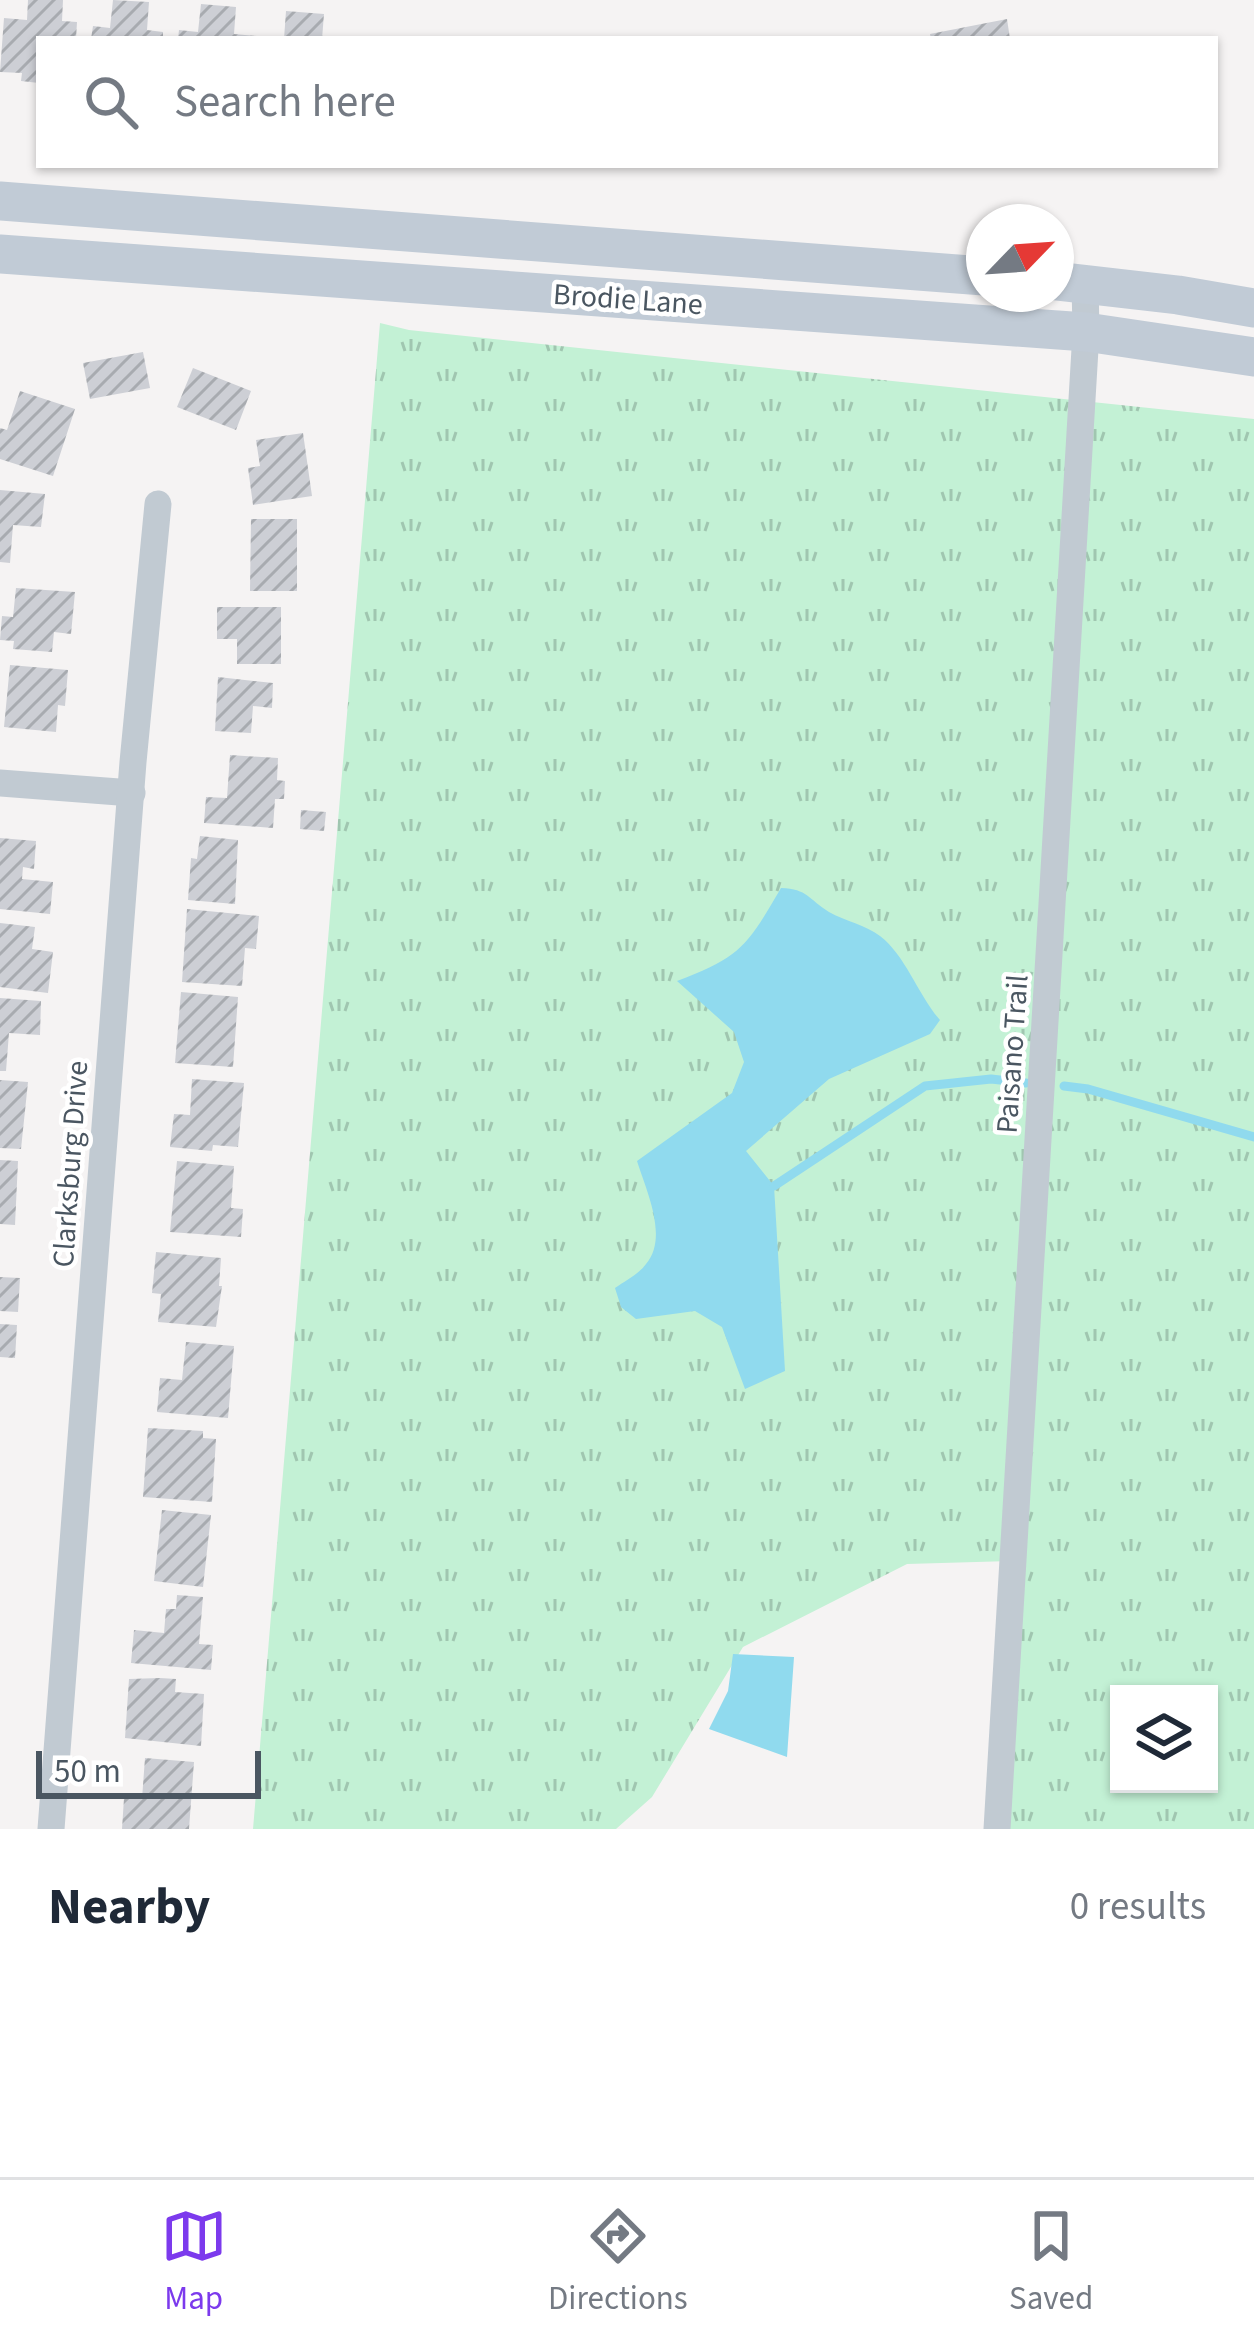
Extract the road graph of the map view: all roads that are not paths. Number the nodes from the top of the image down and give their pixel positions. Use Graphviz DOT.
graph roads {
  1 [pos="0,201"];
  2 [pos="0,254"];
  3 [pos="966,275"];
  4 [pos="1074,282"];
  5 [pos="1074,292"];
  6 [pos="1254,308"];
  7 [pos="1086,332"];
  8 [pos="1254,357"];
  9 [pos="158,504"];
  10 [pos="0,783"];
  11 [pos="131,794"];
  12 [pos="51,1829"];
  13 [pos="997,1829"];
  1 -- 3 [label="main road, Brodie Lane"];
  2 -- 7 [label="main road, Brodie Lane"];
  4 -- 6 [label="main road"];
  5 -- 7 [label="street, Paisano Trail"];
  7 -- 8 [label="main road, Brodie Lane"];
  7 -- 13 [label="street, Paisano Trail"];
  9 -- 11 [label="street, Clarksburg Drive"];
  10 -- 11 [label="street"];
  11 -- 12 [label="street, Clarksburg Drive"];
}
